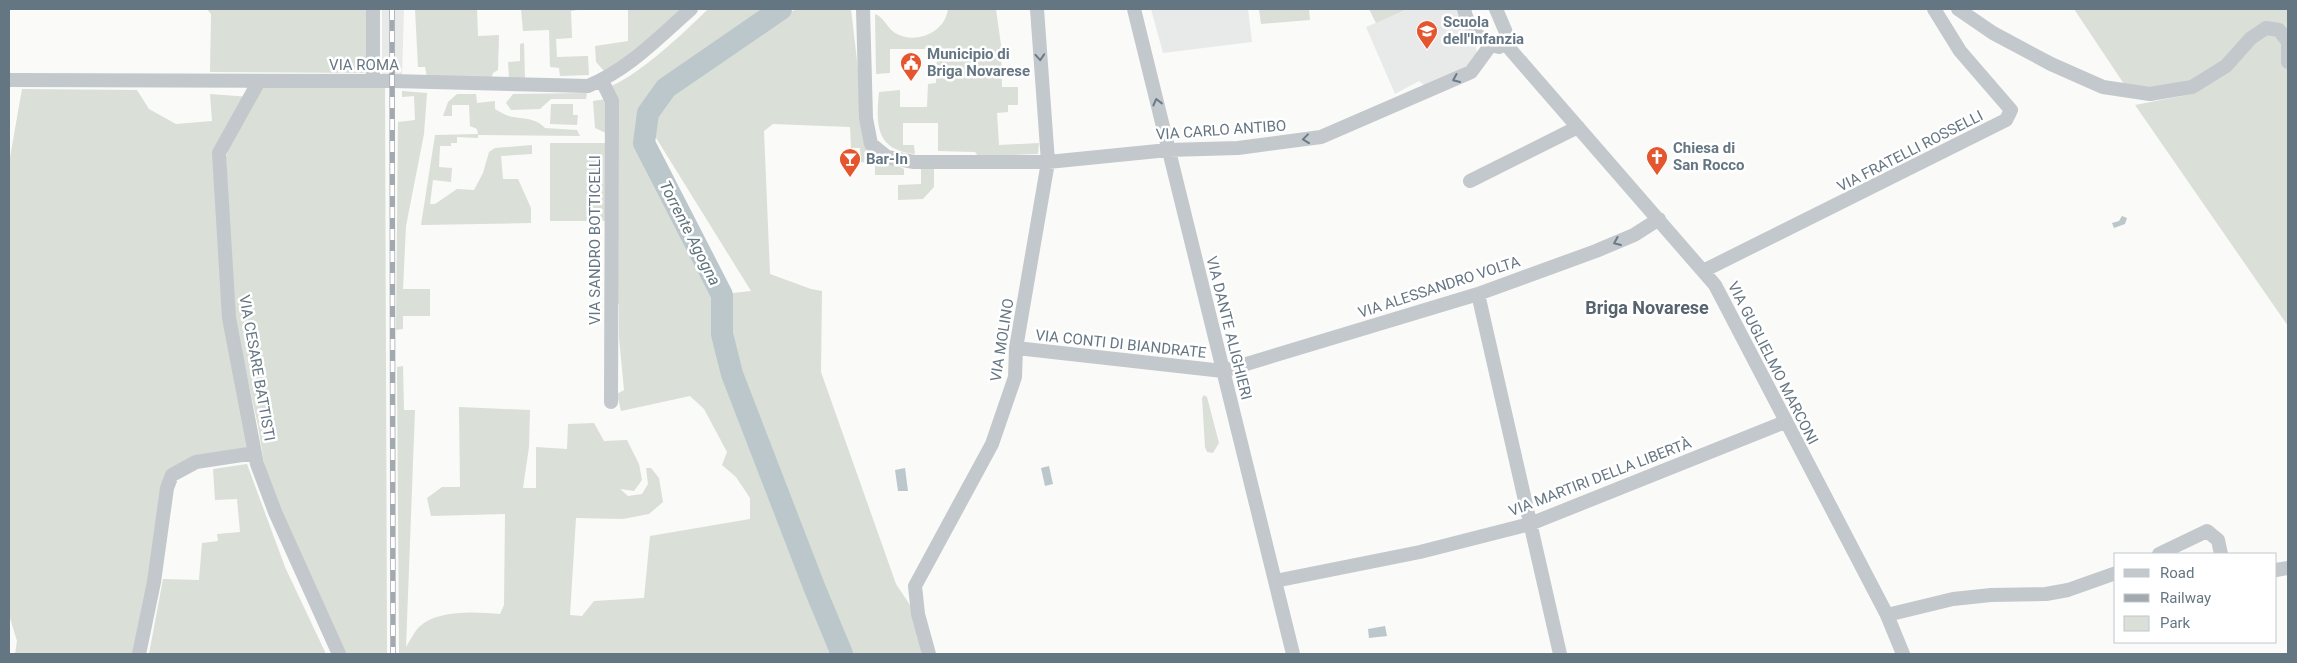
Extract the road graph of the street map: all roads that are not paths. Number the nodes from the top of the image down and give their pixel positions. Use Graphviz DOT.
graph roads {
  1 [pos="373,9"];
  2 [pos="691,9"];
  3 [pos="863,9"];
  4 [pos="1036,9"];
  5 [pos="1134,9"];
  6 [pos="1464,9"];
  7 [pos="1496,9"];
  8 [pos="1934,9"];
  9 [pos="1958,9"];
  10 [pos="2288,43"];
  11 [pos="1490,46"];
  12 [pos="1509,48"];
  13 [pos="2288,62"];
  14 [pos="9,80"];
  15 [pos="259,81"];
  16 [pos="373,81"];
  17 [pos="602,81"];
  18 [pos="1578,127"];
  19 [pos="1168,150"];
  20 [pos="1048,162"];
  21 [pos="1470,182"];
  22 [pos="1659,219"];
  23 [pos="1703,271"];
  24 [pos="1478,294"];
  25 [pos="1016,348"];
  26 [pos="1223,371"];
  27 [pos="611,402"];
  28 [pos="1786,422"];
  29 [pos="255,453"];
  30 [pos="1530,524"];
  31 [pos="2161,553"];
  32 [pos="2221,553"];
  33 [pos="2114,574"];
  34 [pos="1275,581"];
  35 [pos="1887,615"];
  36 [pos="139,654"];
  37 [pos="339,654"];
  38 [pos="929,654"];
  39 [pos="1293,654"];
  40 [pos="1560,654"];
  41 [pos="1903,654"];
  1 -- 16 [label="street"];
  2 -- 17 [label="street, VIA ROMA"];
  3 -- 20 [label="street, VIA CARLO ANTIBO"];
  4 -- 20 [label="street, VIA MOLINO, one-way"];
  19 -- 5 [label="street, VIA DANTE ALIGHIERI, one-way"];
  6 -- 11 [label="street"];
  7 -- 12 [label="street, VIA GUGLIELMO MARCONI"];
  8 -- 23 [label="street, VIA FRATELLI ROSSELLI"];
  9 -- 10 [label="street"];
  10 -- 13 [label="street"];
  11 -- 12 [label="street"];
  11 -- 19 [label="street, VIA CARLO ANTIBO, one-way"];
  12 -- 18 [label="street, VIA GUGLIELMO MARCONI"];
  14 -- 15 [label="street, VIA ROMA"];
  15 -- 16 [label="street, VIA ROMA"];
  15 -- 29 [label="street, VIA CESARE BATTISTI"];
  16 -- 17 [label="street, VIA ROMA"];
  17 -- 27 [label="street, VIA SANDRO BOTTICELLI"];
  18 -- 21 [label="street"];
  18 -- 22 [label="street, VIA GUGLIELMO MARCONI"];
  19 -- 20 [label="street, VIA CARLO ANTIBO"];
  19 -- 26 [label="street, VIA DANTE ALIGHIERI"];
  20 -- 25 [label="street, VIA MOLINO"];
  22 -- 23 [label="street, VIA GUGLIELMO MARCONI"];
  22 -- 24 [label="street, VIA ALESSANDRO VOLTA, one-way"];
  23 -- 28 [label="street, VIA GUGLIELMO MARCONI"];
  24 -- 26 [label="street, VIA ALESSANDRO VOLTA"];
  24 -- 30 [label="street"];
  25 -- 26 [label="street, VIA CONTI DI BIANDRATE"];
  25 -- 38 [label="street, VIA MOLINO"];
  26 -- 34 [label="street, VIA DANTE ALIGHIERI"];
  28 -- 30 [label="street, VIA MARTIRI DELLA LIBERTÀ"];
  28 -- 35 [label="street, VIA GUGLIELMO MARCONI"];
  29 -- 36 [label="street"];
  29 -- 37 [label="street, VIA CESARE BATTISTI"];
  30 -- 34 [label="street, VIA MARTIRI DELLA LIBERTÀ"];
  30 -- 40 [label="street"];
  31 -- 32 [label="street"];
  33 -- 35 [label="street"];
  34 -- 39 [label="street, VIA DANTE ALIGHIERI"];
  35 -- 41 [label="street, VIA GUGLIELMO MARCONI"];
}
